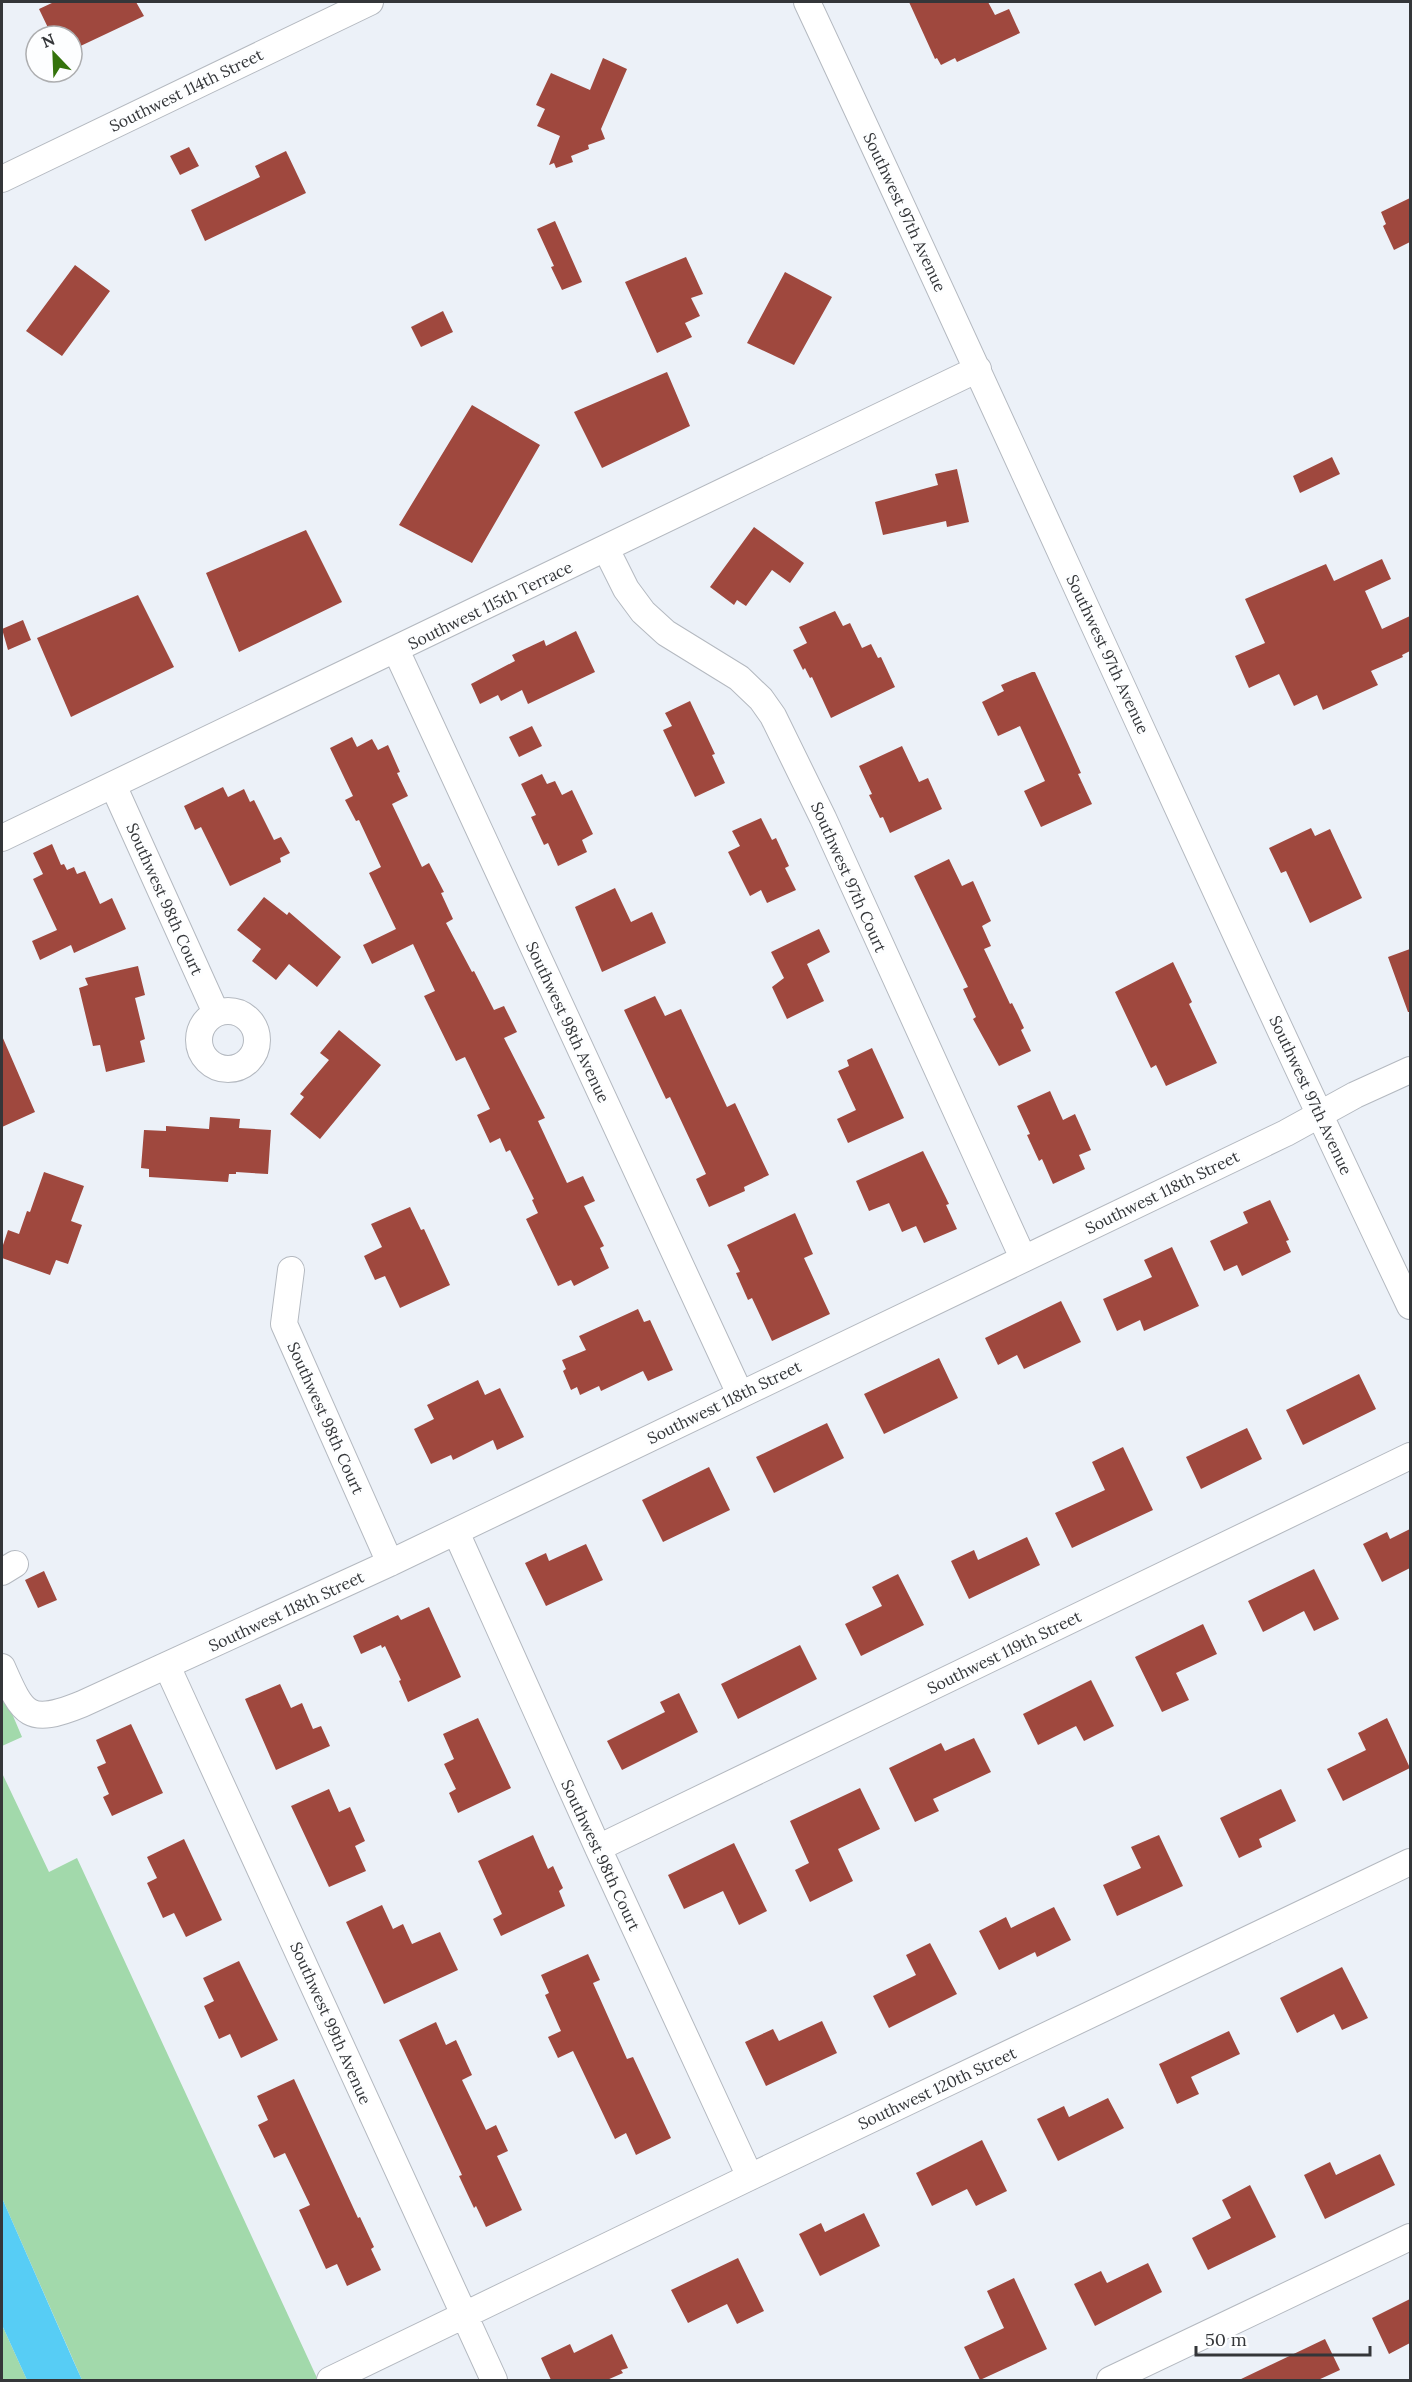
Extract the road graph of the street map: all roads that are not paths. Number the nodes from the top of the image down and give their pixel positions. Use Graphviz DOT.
graph roads {
  1 [pos="370,2"];
  2 [pos="807,2"];
  3 [pos="2,178"];
  4 [pos="978,369"];
  5 [pos="606,549"];
  6 [pos="396,650"];
  7 [pos="113,785"];
  8 [pos="2,838"];
  9 [pos="216,1013"];
  10 [pos="1410,1070"];
  11 [pos="1319,1114"];
  12 [pos="1023,1258"];
  13 [pos="291,1270"];
  14 [pos="1410,1306"];
  15 [pos="740,1394"];
  16 [pos="1410,1456"];
  17 [pos="456,1532"];
  18 [pos="390,1563"];
  19 [pos="2,1666"];
  20 [pos="167,1666"];
  21 [pos="598,1848"];
  22 [pos="1410,1863"];
  23 [pos="750,2177"];
  24 [pos="1410,2237"];
  25 [pos="465,2315"];
  26 [pos="330,2380"];
  27 [pos="494,2380"];
  28 [pos="1110,2380"];
  1 -- 3 [label="street, Southwest 114th Street"];
  2 -- 4 [label="street, Southwest 97th Avenue"];
  4 -- 5 [label="street, Southwest 115th Terrace"];
  4 -- 11 [label="street, Southwest 97th Avenue"];
  5 -- 6 [label="street, Southwest 115th Terrace"];
  5 -- 12 [label="street, Southwest 97th Court"];
  6 -- 7 [label="street, Southwest 115th Terrace"];
  6 -- 15 [label="street, Southwest 98th Avenue"];
  7 -- 8 [label="street, Southwest 115th Terrace"];
  7 -- 9 [label="street, Southwest 98th Court"];
  10 -- 11 [label="street, Southwest 118th Street"];
  11 -- 12 [label="street, Southwest 118th Street"];
  11 -- 14 [label="street, Southwest 97th Avenue"];
  12 -- 15 [label="street, Southwest 118th Street"];
  13 -- 18 [label="street, Southwest 98th Court"];
  15 -- 17 [label="street, Southwest 118th Street"];
  16 -- 21 [label="street, Southwest 119th Street"];
  17 -- 18 [label="street, Southwest 118th Street"];
  17 -- 21 [label="street, Southwest 98th Court"];
  18 -- 20 [label="street, Southwest 118th Street"];
  19 -- 20 [label="street, Southwest 118th Street"];
  20 -- 25 [label="street, Southwest 99th Avenue"];
  21 -- 23 [label="street, Southwest 98th Court"];
  22 -- 23 [label="street, Southwest 120th Street"];
  23 -- 25 [label="street, Southwest 120th Street"];
  24 -- 28 [label="street"];
  25 -- 26 [label="street, Southwest 120th Street"];
  25 -- 27 [label="street, Southwest 99th Avenue"];
}
